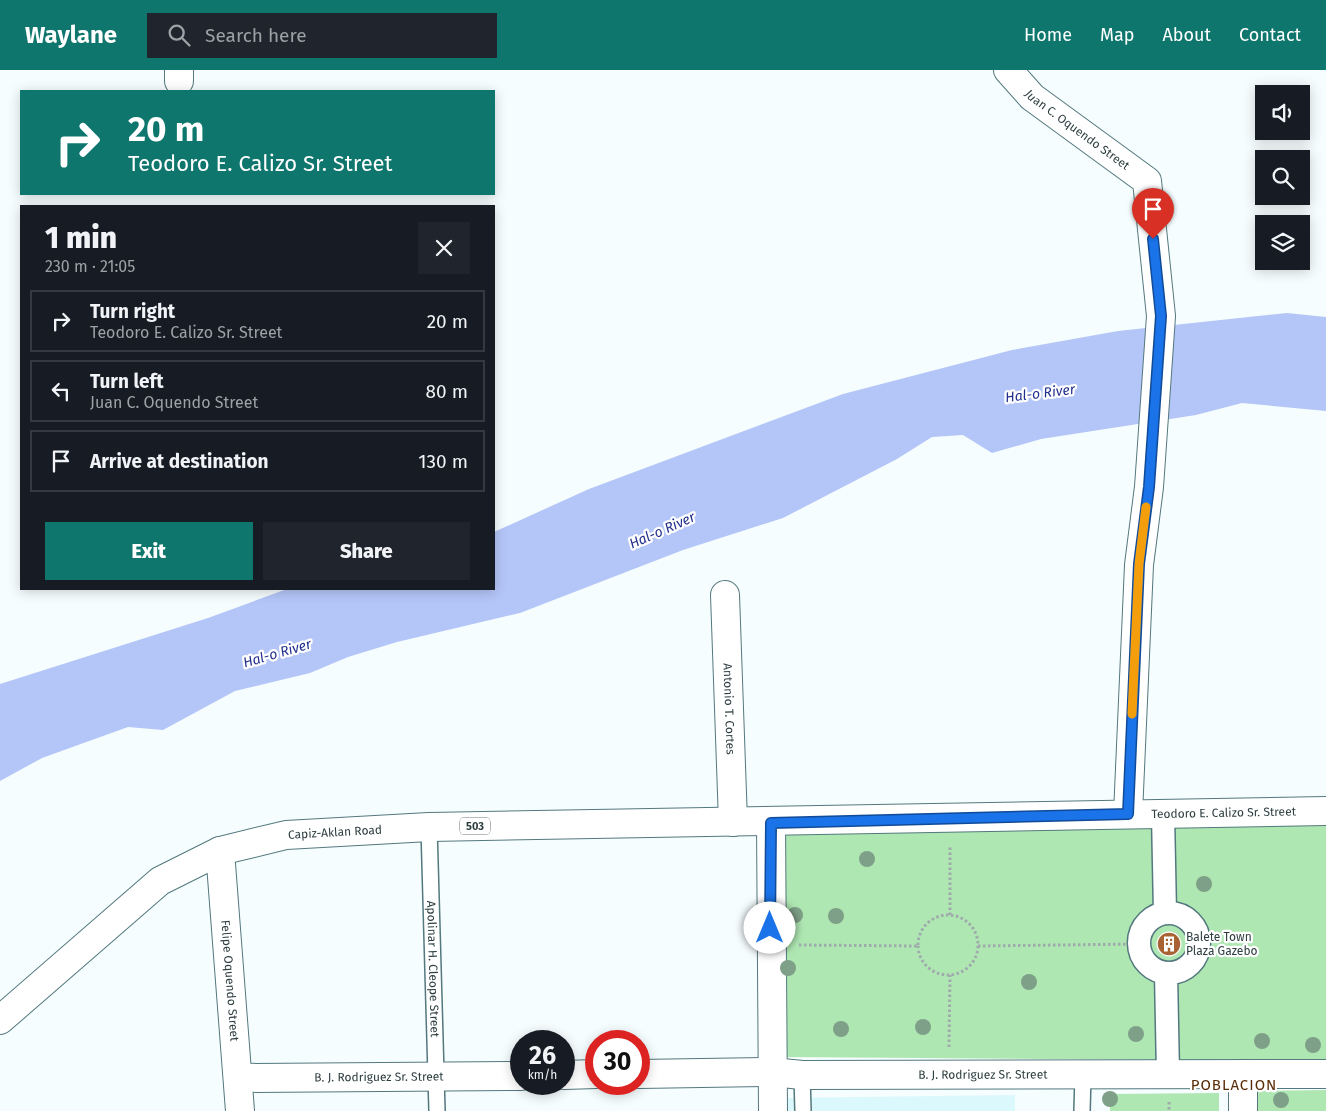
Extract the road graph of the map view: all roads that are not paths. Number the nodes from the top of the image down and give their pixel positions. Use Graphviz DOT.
graph roads {
  1 [pos="1008,70"];
  2 [pos="725,596"];
  3 [pos="1326,811"];
  4 [pos="1128,814"];
  5 [pos="1163,814"];
  6 [pos="733,822"];
  7 [pos="771,823"];
  8 [pos="429,827"];
  9 [pos="220,850"];
  10 [pos="1165,913"];
  11 [pos="1166,974"];
  12 [pos="0,1020"];
  13 [pos="772,1072"];
  14 [pos="650,1074"];
  15 [pos="1082,1074"];
  16 [pos="1168,1074"];
  17 [pos="1242,1074"];
  18 [pos="1326,1074"];
  19 [pos="802,1075"];
  20 [pos="510,1076"];
  21 [pos="436,1077"];
  22 [pos="238,1078"];
  23 [pos="240,1111"];
  24 [pos="437,1111"];
  25 [pos="773,1111"];
  26 [pos="804,1111"];
  27 [pos="1082,1111"];
  28 [pos="1243,1111"];
  1 -- 4 [label="street, Juan C. Oquendo Street"];
  2 -- 6 [label="street, Antonio T. Cortes"];
  3 -- 5 [label="street, Teodoro E. Calizo Sr. Street / 503"];
  4 -- 5 [label="street, Teodoro E. Calizo Sr. Street / 503"];
  4 -- 7 [label="street, Teodoro E. Calizo Sr. Street / 503"];
  5 -- 10 [label="street"];
  6 -- 7 [label="street, Teodoro E. Calizo Sr. Street / 503"];
  6 -- 8 [label="street, Capiz-Aklan Road / 503"];
  7 -- 13 [label="street"];
  8 -- 9 [label="street, Capiz-Aklan Road / 503"];
  8 -- 21 [label="lane, Apolinar H. Cleope Street"];
  9 -- 12 [label="street, Capiz-Aklan Road / 503"];
  9 -- 22 [label="street, Felipe Oquendo Street"];
  10 -- 11 [label="street"];
  10 -- 11 [label="street"];
  11 -- 16 [label="street"];
  13 -- 14 [label="street, B. J. Rodriguez Sr. Street"];
  13 -- 19 [label="street, B. J. Rodriguez Sr. Street"];
  13 -- 25 [label="street"];
  15 -- 16 [label="street, B. J. Rodriguez Sr. Street"];
  15 -- 19 [label="street, B. J. Rodriguez Sr. Street"];
  15 -- 27 [label="lane"];
  16 -- 17 [label="street, B. J. Rodriguez Sr. Street"];
  17 -- 18 [label="street, B. J. Rodriguez Sr. Street"];
  17 -- 28 [label="street"];
  19 -- 26 [label="lane"];
  20 -- 21 [label="street, B. J. Rodriguez Sr. Street"];
  21 -- 22 [label="street, B. J. Rodriguez Sr. Street"];
  21 -- 24 [label="lane, Apolinar H. Cleope Street"];
  22 -- 23 [label="street, Felipe Oquendo Street"];
}
